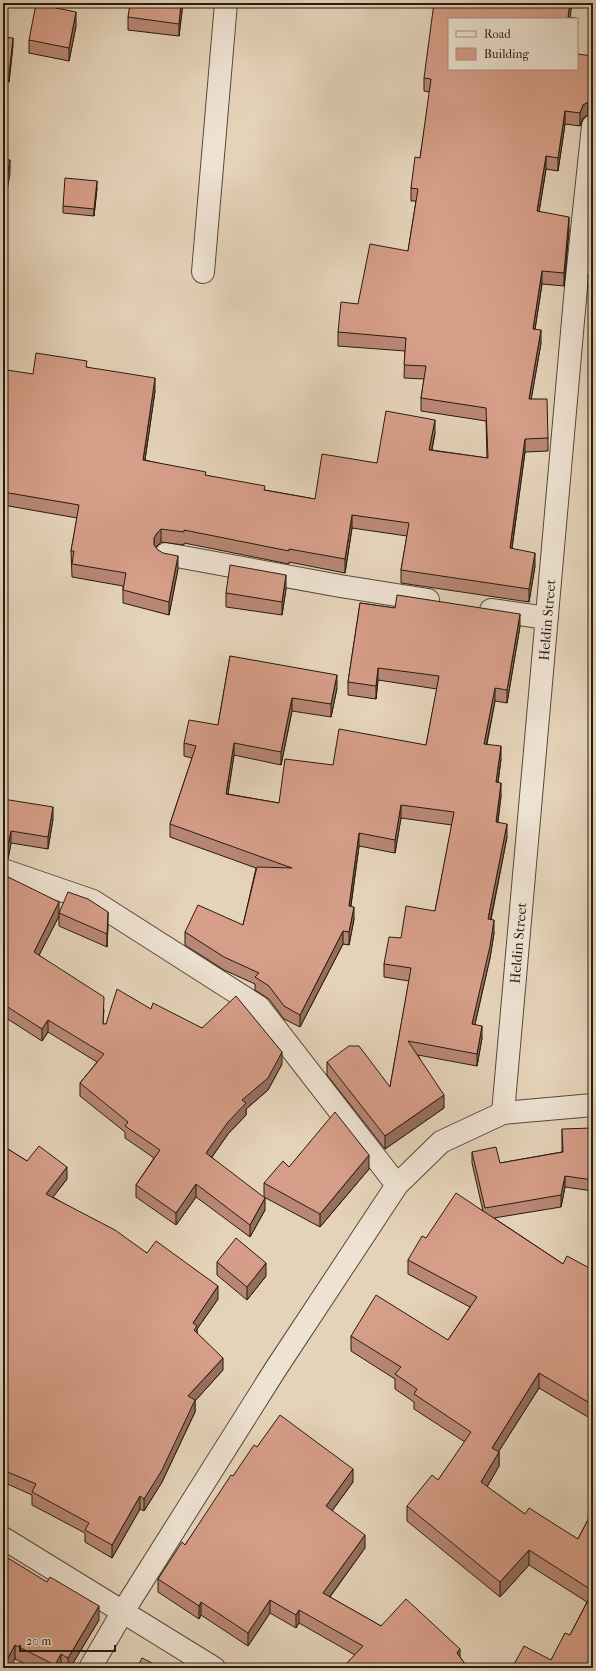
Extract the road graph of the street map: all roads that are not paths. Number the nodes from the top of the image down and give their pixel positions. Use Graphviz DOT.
graph roads {
  1 [pos="226,3"];
  2 [pos="593,135"];
  3 [pos="203,272"];
  4 [pos="166,554"];
  5 [pos="447,603"];
  6 [pos="470,606"];
  7 [pos="547,618"];
  8 [pos="3,870"];
  9 [pos="593,1105"];
  10 [pos="503,1113"];
  11 [pos="397,1185"];
  12 [pos="3,1538"];
  13 [pos="122,1613"];
  14 [pos="90,1668"];
  15 [pos="214,1668"];
  1 -- 3 [label="street"];
  2 -- 7 [label="street, Heldin Street"];
  4 -- 5 [label="street"];
  6 -- 7 [label="street"];
  7 -- 10 [label="street, Heldin Street"];
  8 -- 11 [label="street"];
  9 -- 10 [label="street"];
  10 -- 11 [label="street"];
  11 -- 13 [label="street"];
  12 -- 13 [label="street"];
  13 -- 14 [label="street"];
  13 -- 15 [label="street"];
}
